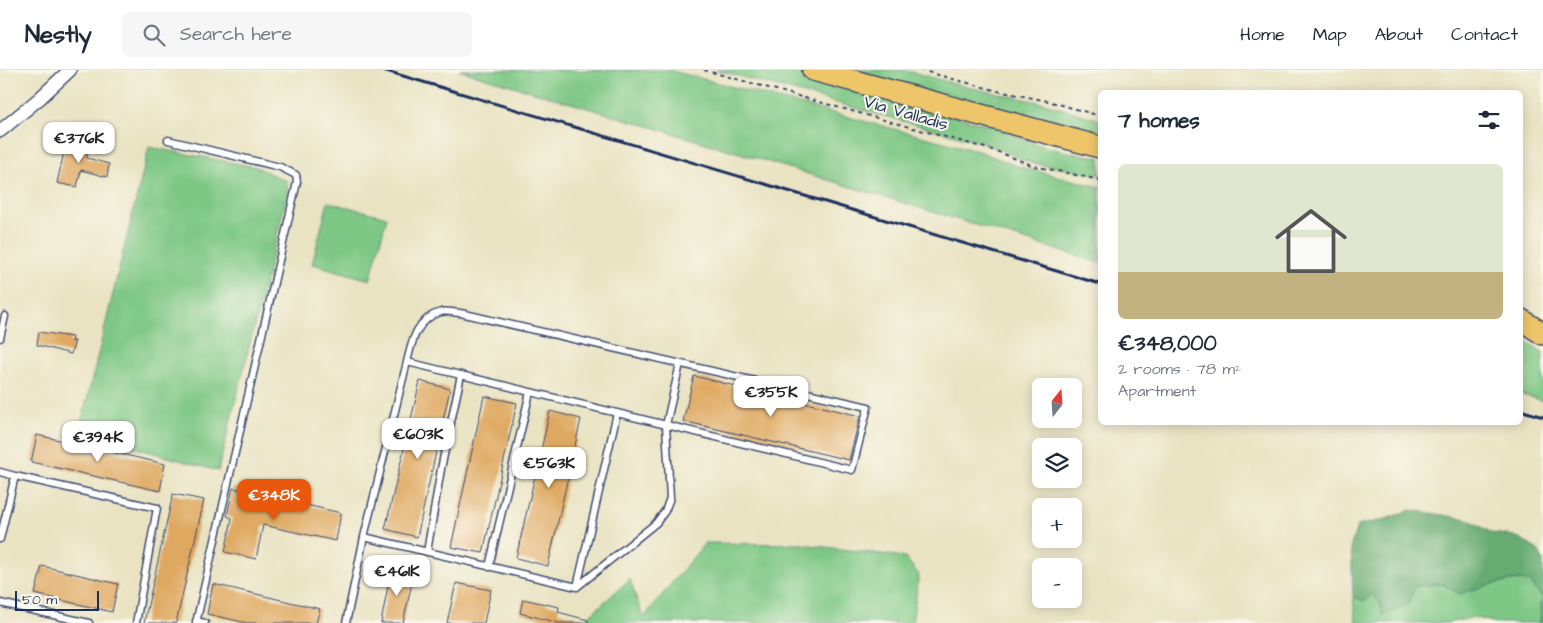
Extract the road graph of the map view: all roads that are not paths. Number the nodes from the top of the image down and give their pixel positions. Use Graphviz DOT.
graph roads {
  1 [pos="70,70"];
  2 [pos="813,70"];
  3 [pos="0,131"];
  4 [pos="168,140"];
  5 [pos="1098,146"];
  6 [pos="5,316"];
  7 [pos="1523,321"];
  8 [pos="1543,334"];
  9 [pos="0,338"];
  10 [pos="407,362"];
  11 [pos="680,364"];
  12 [pos="461,375"];
  13 [pos="530,392"];
  14 [pos="617,412"];
  15 [pos="666,425"];
  16 [pos="0,472"];
  17 [pos="15,476"];
  18 [pos="364,537"];
  19 [pos="0,539"];
  20 [pos="426,552"];
  21 [pos="489,567"];
  22 [pos="577,587"];
  23 [pos="0,603"];
  24 [pos="196,622"];
  25 [pos="89,623"];
  26 [pos="136,623"];
  27 [pos="205,623"];
  28 [pos="346,623"];
  1 -- 3 [label="street"];
  2 -- 5 [label="highway"];
  4 -- 24 [label="lane"];
  6 -- 9 [label="lane"];
  7 -- 8 [label="highway"];
  10 -- 11 [label="lane"];
  10 -- 12 [label="lane"];
  10 -- 18 [label="lane"];
  11 -- 15 [label="lane"];
  11 -- 15 [label="lane"];
  12 -- 13 [label="lane"];
  12 -- 20 [label="lane"];
  13 -- 14 [label="lane"];
  13 -- 21 [label="lane"];
  14 -- 15 [label="lane"];
  14 -- 22 [label="lane"];
  15 -- 22 [label="lane"];
  16 -- 17 [label="lane"];
  17 -- 19 [label="lane"];
  17 -- 26 [label="lane"];
  18 -- 20 [label="lane"];
  18 -- 28 [label="lane"];
  20 -- 21 [label="lane"];
  21 -- 22 [label="lane"];
  23 -- 25 [label="lane"];
  24 -- 27 [label="lane"];
}
